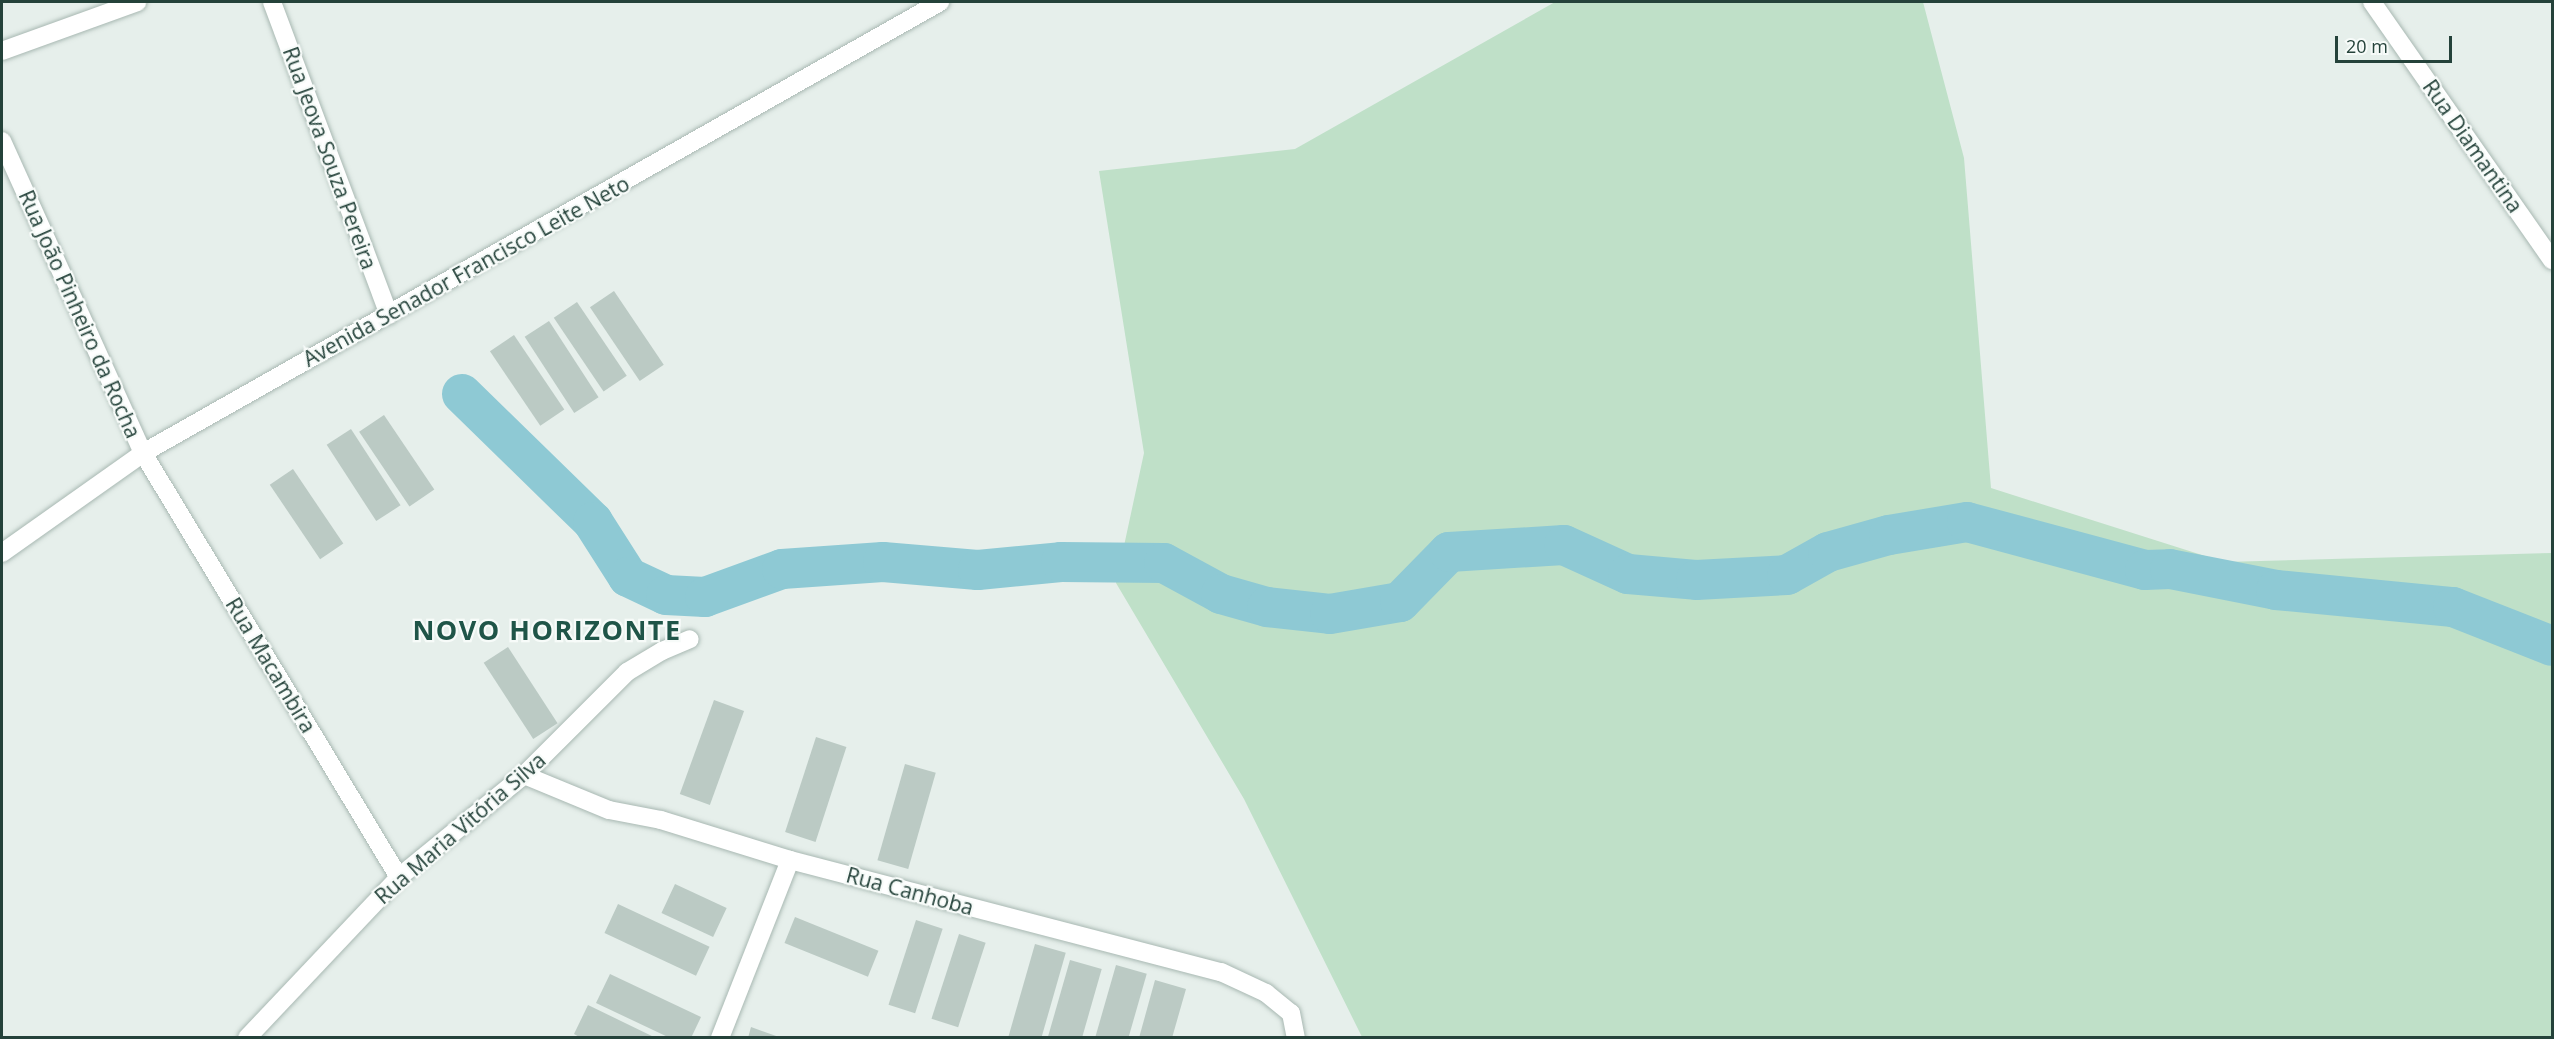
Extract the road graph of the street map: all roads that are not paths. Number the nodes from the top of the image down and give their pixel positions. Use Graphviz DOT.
graph roads {
  1 [pos="137,2"];
  2 [pos="272,2"];
  3 [pos="940,2"];
  4 [pos="2372,2"];
  5 [pos="2,51"];
  6 [pos="2,141"];
  7 [pos="2553,260"];
  8 [pos="389,315"];
  9 [pos="143,453"];
  10 [pos="2,554"];
  11 [pos="690,639"];
  12 [pos="524,775"];
  13 [pos="790,860"];
  14 [pos="399,877"];
  15 [pos="247,1038"];
  16 [pos="720,1038"];
  17 [pos="1296,1038"];
  1 -- 5 [label="street"];
  2 -- 8 [label="street, Rua Jeova Souza Pereira"];
  3 -- 8 [label="street, Avenida Senador Francisco Leite Neto"];
  4 -- 7 [label="street, Rua Diamantina"];
  6 -- 9 [label="street, Rua João Pinheiro da Rocha"];
  8 -- 9 [label="street, Avenida Senador Francisco Leite Neto"];
  9 -- 10 [label="street, Avenida Senador Francisco Leite Neto"];
  9 -- 14 [label="street, Rua Macambira"];
  11 -- 12 [label="street, Rua Maria Vitória Silva"];
  12 -- 13 [label="street, Rua Canhoba"];
  12 -- 14 [label="street, Rua Maria Vitória Silva"];
  13 -- 16 [label="street"];
  13 -- 17 [label="street, Rua Canhoba"];
  14 -- 15 [label="street, Rua Maria Vitória Silva"];
}
